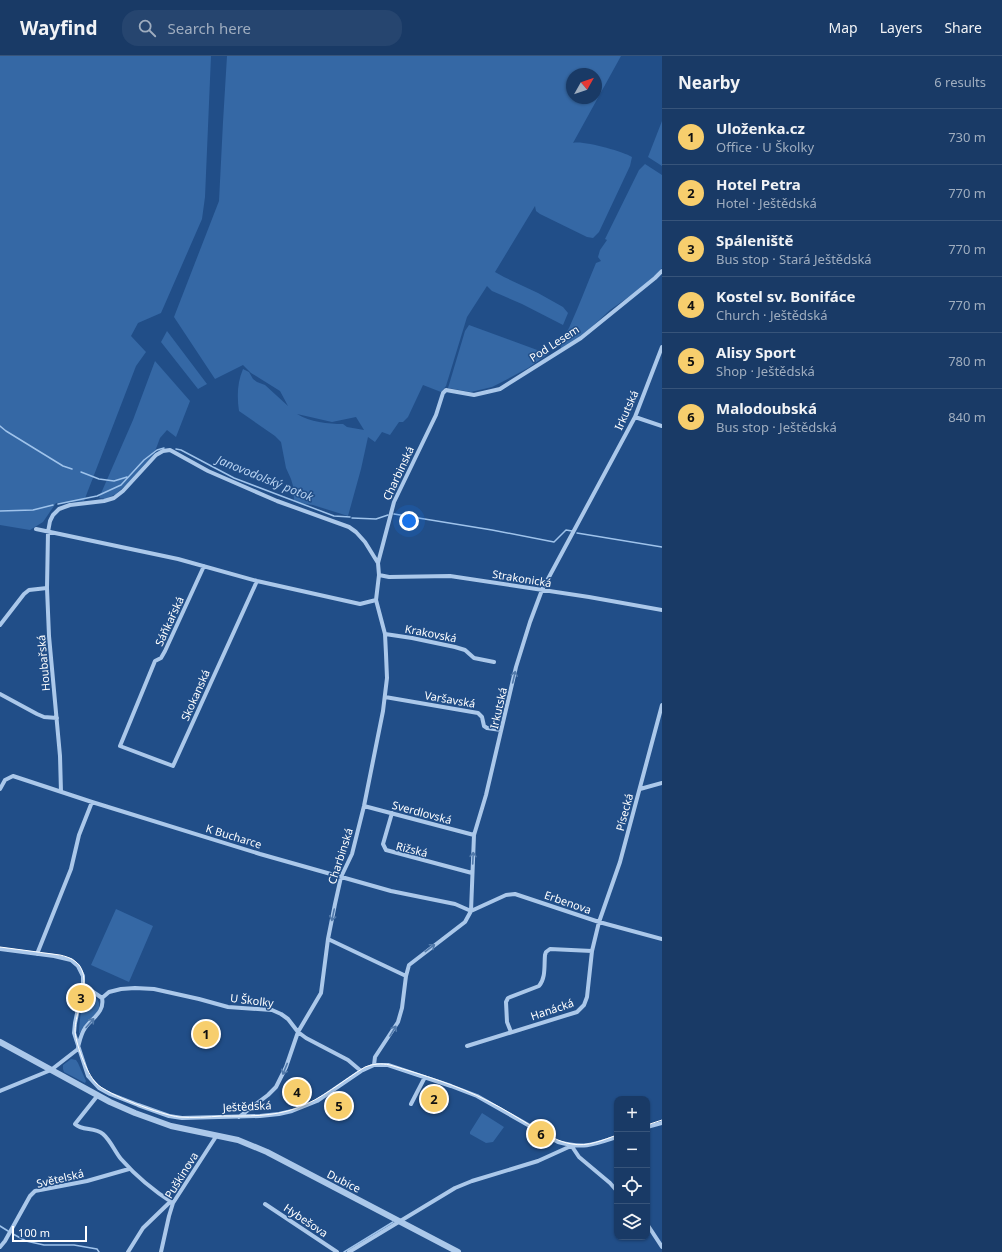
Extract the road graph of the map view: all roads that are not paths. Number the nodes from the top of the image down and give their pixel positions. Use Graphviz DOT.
graph roads {
  1 [pos="662,271"];
  2 [pos="662,347"];
  3 [pos="443,393"];
  4 [pos="635,417"];
  5 [pos="662,426"];
  6 [pos="36,529"];
  7 [pos="48,532"];
  8 [pos="378,563"];
  9 [pos="204,566"];
  10 [pos="379,575"];
  11 [pos="257,581"];
  12 [pos="47,588"];
  13 [pos="542,590"];
  14 [pos="376,600"];
  15 [pos="662,610"];
  16 [pos="0,625"];
  17 [pos="385,634"];
  18 [pos="494,662"];
  19 [pos="0,694"];
  20 [pos="386,697"];
  21 [pos="662,705"];
  22 [pos="56,718"];
  23 [pos="501,730"];
  24 [pos="120,746"];
  25 [pos="662,783"];
  26 [pos="0,789"];
  27 [pos="640,789"];
  28 [pos="61,792"];
  29 [pos="92,802"];
  30 [pos="364,806"];
  31 [pos="392,813"];
  32 [pos="474,835"];
  33 [pos="472,873"];
  34 [pos="342,877"];
  35 [pos="471,911"];
  36 [pos="599,922"];
  37 [pos="328,939"];
  38 [pos="662,939"];
  39 [pos="0,949"];
  40 [pos="592,951"];
  41 [pos="37,954"];
  42 [pos="406,976"];
  43 [pos="83,985"];
  44 [pos="102,998"];
  45 [pos="298,1032"];
  46 [pos="511,1032"];
  47 [pos="1,1045"];
  48 [pos="467,1046"];
  49 [pos="78,1048"];
  50 [pos="374,1065"];
  51 [pos="51,1070"];
  52 [pos="361,1071"];
  53 [pos="425,1077"];
  54 [pos="0,1091"];
  55 [pos="98,1095"];
  56 [pos="412,1104"];
  57 [pos="239,1117"];
  58 [pos="662,1123"];
  59 [pos="650,1126"];
  60 [pos="218,1135"];
  61 [pos="614,1138"];
  62 [pos="571,1146"];
  63 [pos="129,1169"];
  64 [pos="614,1188"];
  65 [pos="172,1202"];
  66 [pos="265,1204"];
  67 [pos="399,1222"];
  68 [pos="650,1229"];
  69 [pos="0,1247"];
  70 [pos="662,1247"];
  71 [pos="128,1252"];
  72 [pos="161,1252"];
  73 [pos="337,1252"];
  74 [pos="350,1252"];
  75 [pos="458,1252"];
  1 -- 3 [label="street, Pod Lesem"];
  2 -- 4 [label="street, Irkutská"];
  3 -- 8 [label="street, Charbinská"];
  4 -- 5 [label="street"];
  4 -- 13 [label="street, Irkutská"];
  6 -- 7 [label="street"];
  7 -- 8 [label="street, Houbařská"];
  7 -- 9 [label="street"];
  7 -- 12 [label="street, Houbařská"];
  8 -- 10 [label="street, Charbinská"];
  9 -- 11 [label="street"];
  9 -- 24 [label="street, Sáňkařská"];
  10 -- 13 [label="street, Strakonická"];
  10 -- 14 [label="street, Charbinská"];
  11 -- 14 [label="street"];
  11 -- 24 [label="street, Skokanská"];
  12 -- 16 [label="street"];
  12 -- 22 [label="street, Houbařská"];
  13 -- 15 [label="street, Strakonická"];
  23 -- 13 [label="street, Irkutská, one-way"];
  14 -- 17 [label="street, Charbinská"];
  17 -- 18 [label="street, Krakovská"];
  17 -- 20 [label="street, Charbinská"];
  19 -- 22 [label="street"];
  20 -- 23 [label="street, Varšavská"];
  20 -- 30 [label="street, Charbinská"];
  21 -- 27 [label="street, Písecká"];
  22 -- 28 [label="street, Houbařská"];
  23 -- 32 [label="street, Irkutská"];
  25 -- 27 [label="street"];
  26 -- 28 [label="street, K Bucharce"];
  27 -- 36 [label="street, Písecká"];
  28 -- 29 [label="street, K Bucharce"];
  29 -- 34 [label="street, K Bucharce"];
  29 -- 41 [label="street"];
  30 -- 31 [label="street, Sverdlovská"];
  30 -- 34 [label="street, Charbinská"];
  31 -- 32 [label="street, Sverdlovská"];
  31 -- 33 [label="street, Rižská"];
  33 -- 32 [label="street, Irkutská, one-way"];
  33 -- 35 [label="street, Irkutská"];
  34 -- 35 [label="street, K Bucharce"];
  34 -- 37 [label="street, Charbinská, one-way"];
  35 -- 36 [label="street, Erbenova"];
  42 -- 35 [label="street, one-way"];
  36 -- 38 [label="street, Erbenova"];
  36 -- 40 [label="street, Hanácká"];
  37 -- 42 [label="street"];
  37 -- 45 [label="street, Charbinská"];
  39 -- 41 [label="street"];
  40 -- 46 [label="street, Hanácká"];
  40 -- 46 [label="street"];
  41 -- 43 [label="street"];
  50 -- 42 [label="street, one-way"];
  43 -- 44 [label="street"];
  43 -- 49 [label="street, Ještědská"];
  44 -- 45 [label="street, U Školky"];
  49 -- 44 [label="street, one-way"];
  45 -- 52 [label="street, U Školky"];
  45 -- 57 [label="street, Charbinská, one-way"];
  46 -- 48 [label="street, Hanácká"];
  47 -- 51 [label="street"];
  49 -- 51 [label="street"];
  49 -- 57 [label="street, Ještědská"];
  50 -- 52 [label="street, Ještědská"];
  50 -- 53 [label="street"];
  51 -- 54 [label="street"];
  51 -- 55 [label="street"];
  52 -- 57 [label="street, Ještědská"];
  53 -- 56 [label="street"];
  53 -- 62 [label="street"];
  55 -- 60 [label="street"];
  55 -- 63 [label="street"];
  58 -- 59 [label="street"];
  60 -- 65 [label="street, Puškinova"];
  60 -- 67 [label="street, Dubice"];
  61 -- 62 [label="street"];
  62 -- 64 [label="street"];
  62 -- 67 [label="street"];
  63 -- 65 [label="street"];
  63 -- 69 [label="street, Světelská"];
  65 -- 71 [label="street"];
  65 -- 72 [label="street, Puškinova"];
  66 -- 73 [label="street, Hybešova"];
  67 -- 74 [label="street"];
  67 -- 75 [label="street, Dubice"];
  68 -- 70 [label="street"];
}
